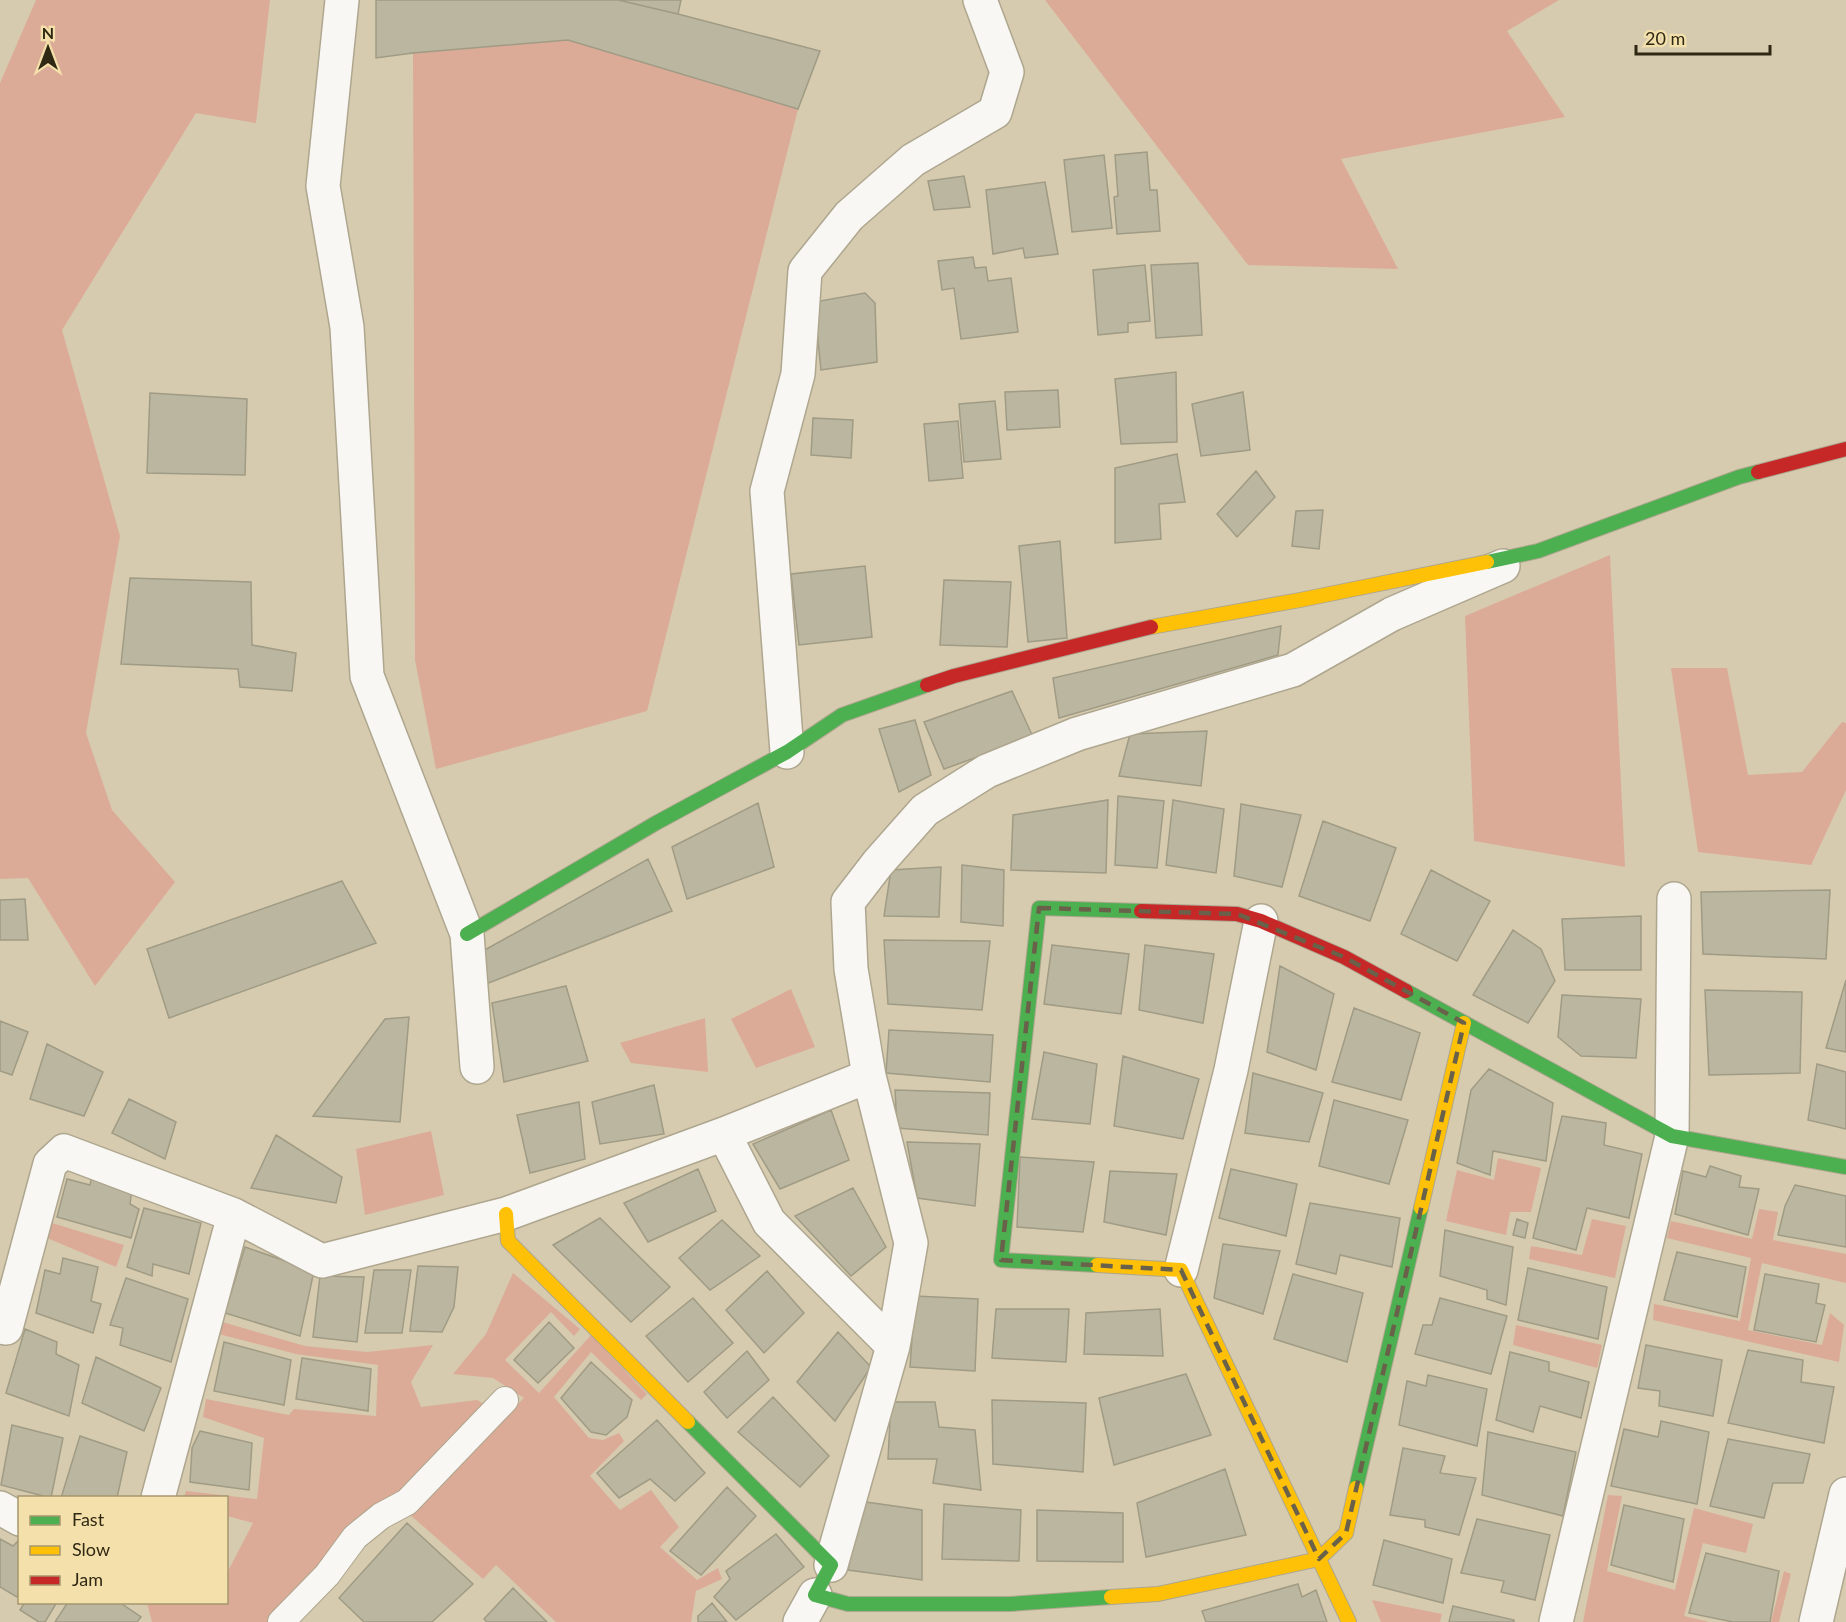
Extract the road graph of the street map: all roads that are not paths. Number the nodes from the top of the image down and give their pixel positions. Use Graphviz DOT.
graph roads {
  1 [pos="342,0"];
  2 [pos="981,0"];
  3 [pos="1846,449"];
  4 [pos="1538,551"];
  5 [pos="787,752"];
  6 [pos="1674,899"];
  7 [pos="1261,921"];
  8 [pos="467,934"];
  9 [pos="1464,1023"];
  10 [pos="477,1067"];
  11 [pos="869,1076"];
  12 [pos="724,1134"];
  13 [pos="1672,1136"];
  14 [pos="1846,1167"];
  15 [pos="234,1215"];
  16 [pos="505,1238"];
  17 [pos="1181,1270"];
  18 [pos="2,1335"];
  19 [pos="892,1346"];
  20 [pos="505,1400"];
  21 [pos="1846,1494"];
  22 [pos="158,1496"];
  23 [pos="0,1508"];
  24 [pos="18,1519"];
  25 [pos="1319,1559"];
  26 [pos="831,1565"];
  27 [pos="808,1609"];
  28 [pos="1010,1613"];
  29 [pos="281,1622"];
  30 [pos="1349,1622"];
  31 [pos="1556,1622"];
  32 [pos="1816,1622"];
  1 -- 8 [label="street"];
  2 -- 5 [label="street"];
  3 -- 4 [label="street"];
  4 -- 5 [label="street"];
  4 -- 11 [label="street"];
  5 -- 8 [label="street"];
  6 -- 13 [label="street"];
  7 -- 9 [label="street"];
  7 -- 17 [label="street"];
  7 -- 17 [label="street"];
  8 -- 10 [label="street"];
  9 -- 13 [label="street"];
  9 -- 25 [label="street"];
  11 -- 12 [label="street"];
  11 -- 19 [label="street"];
  12 -- 16 [label="street"];
  12 -- 19 [label="street"];
  13 -- 14 [label="street"];
  13 -- 31 [label="street"];
  15 -- 16 [label="street"];
  15 -- 18 [label="street"];
  15 -- 22 [label="street"];
  16 -- 26 [label="street"];
  17 -- 25 [label="street"];
  19 -- 26 [label="street"];
  20 -- 29 [label="lane"];
  21 -- 32 [label="street"];
  23 -- 24 [label="street"];
  25 -- 28 [label="street"];
  25 -- 30 [label="street"];
  26 -- 27 [label="street"];
  27 -- 28 [label="street"];
}
